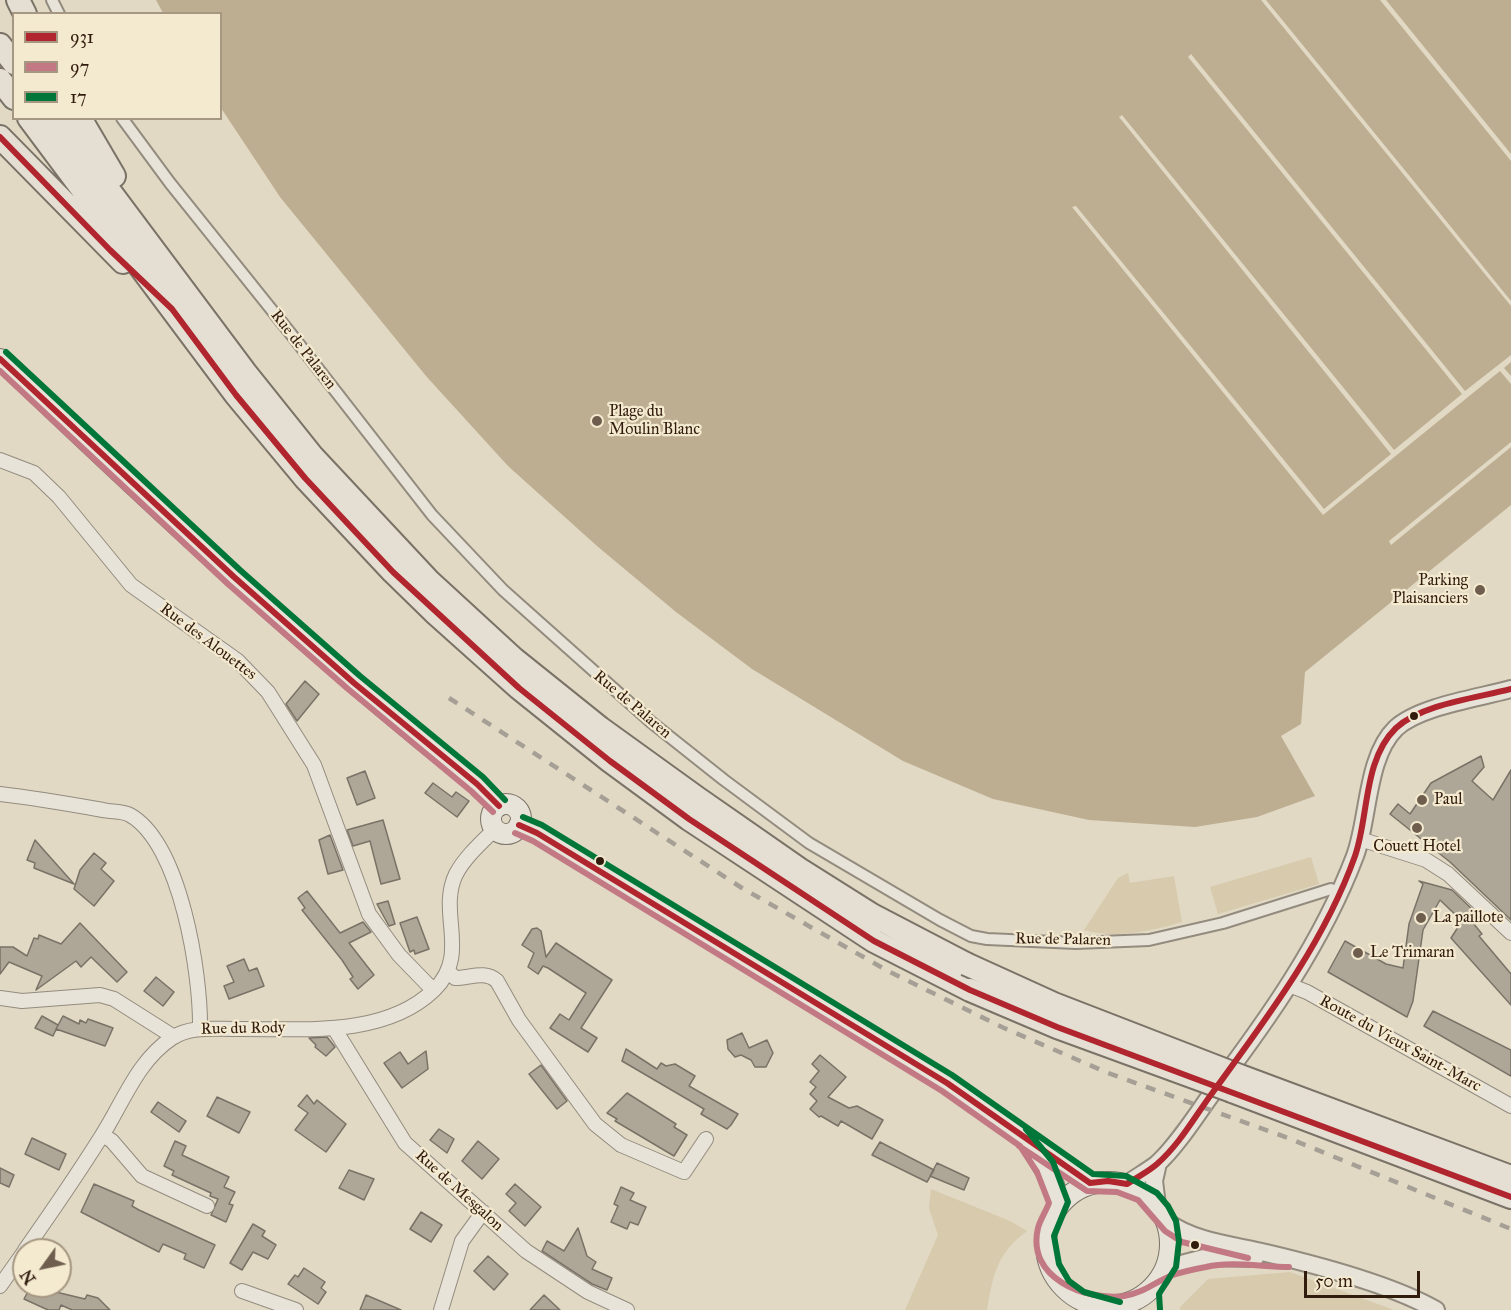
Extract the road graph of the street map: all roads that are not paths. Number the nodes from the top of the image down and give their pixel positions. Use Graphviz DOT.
graph roads {
  1 [pos="0,45"];
  2 [pos="12,60"];
  3 [pos="0,80"];
  4 [pos="12,95"];
  5 [pos="30,120"];
  6 [pos="56,120"];
  7 [pos="81,120"];
  8 [pos="123,120"];
  9 [pos="0,137"];
  10 [pos="173,276"];
  11 [pos="172,309"];
  12 [pos="0,359"];
  13 [pos="0,459"];
  14 [pos="1511,689"];
  15 [pos="0,794"];
  16 [pos="499,806"];
  17 [pos="519,825"];
  18 [pos="495,829"];
  19 [pos="1360,839"];
  20 [pos="1331,889"];
  21 [pos="1511,933"];
  22 [pos="448,970"];
  23 [pos="1289,985"];
  24 [pos="433,990"];
  25 [pos="0,998"];
  26 [pos="334,1028"];
  27 [pos="200,1029"];
  28 [pos="174,1037"];
  29 [pos="1236,1084"];
  30 [pos="1511,1106"];
  31 [pos="1349,1126"];
  32 [pos="103,1135"];
  33 [pos="706,1139"];
  34 [pos="1026,1140"];
  35 [pos="1158,1163"];
  36 [pos="1511,1177"];
  37 [pos="1090,1183"];
  38 [pos="1127,1184"];
  39 [pos="1511,1197"];
  40 [pos="1059,1204"];
  41 [pos="1157,1205"];
  42 [pos="207,1206"];
  43 [pos="483,1212"];
  44 [pos="1167,1222"];
  45 [pos="34,1238"];
  46 [pos="1289,1258"];
  47 [pos="12,1268"];
  48 [pos="1166,1268"];
  49 [pos="1,1283"];
  50 [pos="242,1292"];
  51 [pos="1150,1301"];
  52 [pos="1114,1309"];
  53 [pos="296,1310"];
  54 [pos="441,1310"];
  55 [pos="627,1310"];
  56 [pos="1436,1310"];
  1 -- 2 [label="highway"];
  3 -- 4 [label="highway"];
  5 -- 11 [label="highway"];
  6 -- 10 [label="highway"];
  7 -- 10 [label="highway"];
  8 -- 20 [label="street, Rue de Palaren"];
  9 -- 11 [label="highway"];
  10 -- 29 [label="highway, bridge"];
  11 -- 29 [label="highway, bridge"];
  12 -- 16 [label="main road"];
  13 -- 24 [label="street, Rue des Alouettes"];
  14 -- 19 [label="street"];
  15 -- 27 [label="street"];
  16 -- 17 [label="main road"];
  16 -- 18 [label="main road"];
  17 -- 18 [label="main road"];
  17 -- 34 [label="main road"];
  18 -- 22 [label="street, Rue du Rody"];
  19 -- 21 [label="street"];
  19 -- 23 [label="street"];
  22 -- 24 [label="street, Rue du Rody"];
  22 -- 33 [label="street"];
  23 -- 30 [label="street, Route du Vieux Saint-Marc"];
  23 -- 35 [label="street"];
  24 -- 26 [label="street, Rue du Rody"];
  25 -- 28 [label="street"];
  26 -- 27 [label="street, Rue du Rody"];
  26 -- 43 [label="street, Rue de Mesgalon"];
  27 -- 28 [label="street, Rue du Rody"];
  28 -- 32 [label="street, Rue du Rody"];
  29 -- 31 [label="highway"];
  31 -- 36 [label="highway"];
  31 -- 39 [label="highway"];
  32 -- 42 [label="street"];
  32 -- 45 [label="street, Rue du Rody"];
  34 -- 37 [label="main road"];
  34 -- 40 [label="main road"];
  35 -- 38 [label="street"];
  35 -- 41 [label="street"];
  37 -- 38 [label="main road"];
  37 -- 40 [label="main road"];
  38 -- 41 [label="main road"];
  40 -- 52 [label="main road"];
  41 -- 44 [label="main road"];
  43 -- 54 [label="street"];
  43 -- 55 [label="street, Rue de Mesgalon"];
  44 -- 46 [label="street"];
  44 -- 48 [label="main road"];
  46 -- 48 [label="street"];
  46 -- 56 [label="street"];
  47 -- 49 [label="street, Rue du Rody"];
  48 -- 51 [label="main road"];
  50 -- 53 [label="street"];
  51 -- 52 [label="main road"];
}
